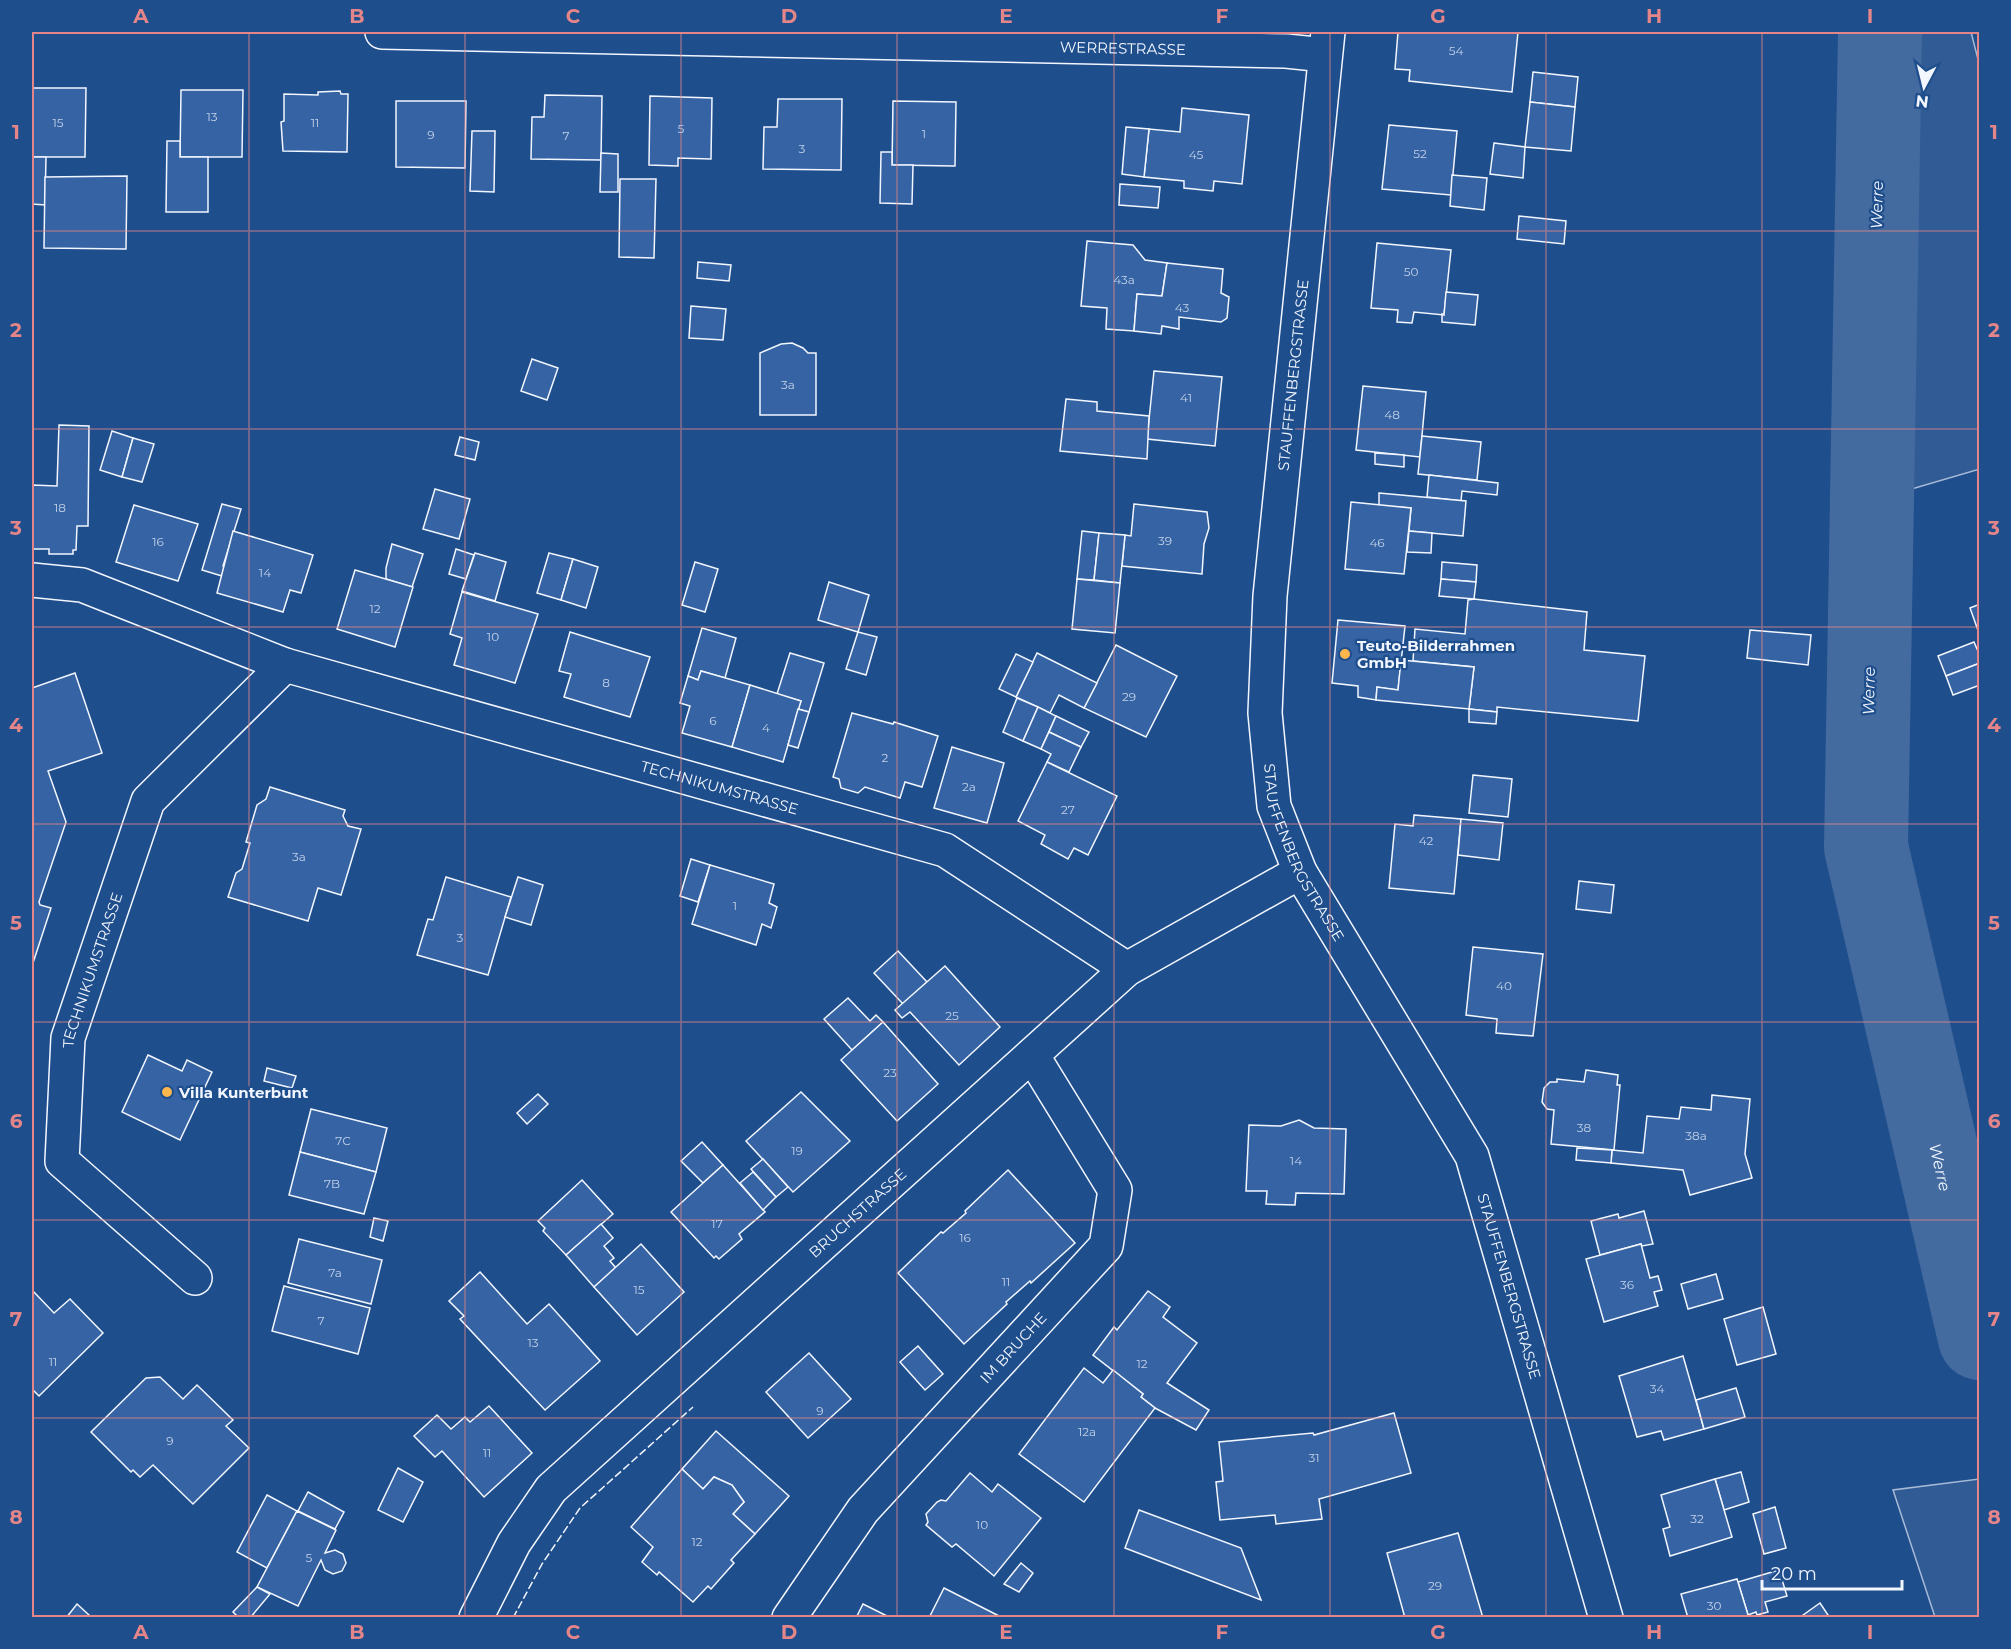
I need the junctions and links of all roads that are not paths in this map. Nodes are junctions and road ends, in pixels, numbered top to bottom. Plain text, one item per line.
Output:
1 (382, 32) edge
2 (1327, 43) edge
3 (32, 580) edge
4 (285, 665) junction
5 (1299, 872) junction
6 (1127, 969) junction
7 (1032, 1056) junction
8 (195, 1278) dead end
9 (476, 1617) edge
10 (789, 1617) edge
11 (1606, 1617) edge

1 - 2 street, WERRESTRASSE
2 - 5 street, STAUFFENBERGSTRASSE
3 - 4 street, TECHNIKUMSTRASSE
4 - 6 street, TECHNIKUMSTRASSE
4 - 8 street, TECHNIKUMSTRASSE
5 - 6 street, BRUCHSTRASSE
5 - 11 street, STAUFFENBERGSTRASSE
6 - 7 street, BRUCHSTRASSE
7 - 9 street, BRUCHSTRASSE
7 - 10 street, IM BRUCHE

